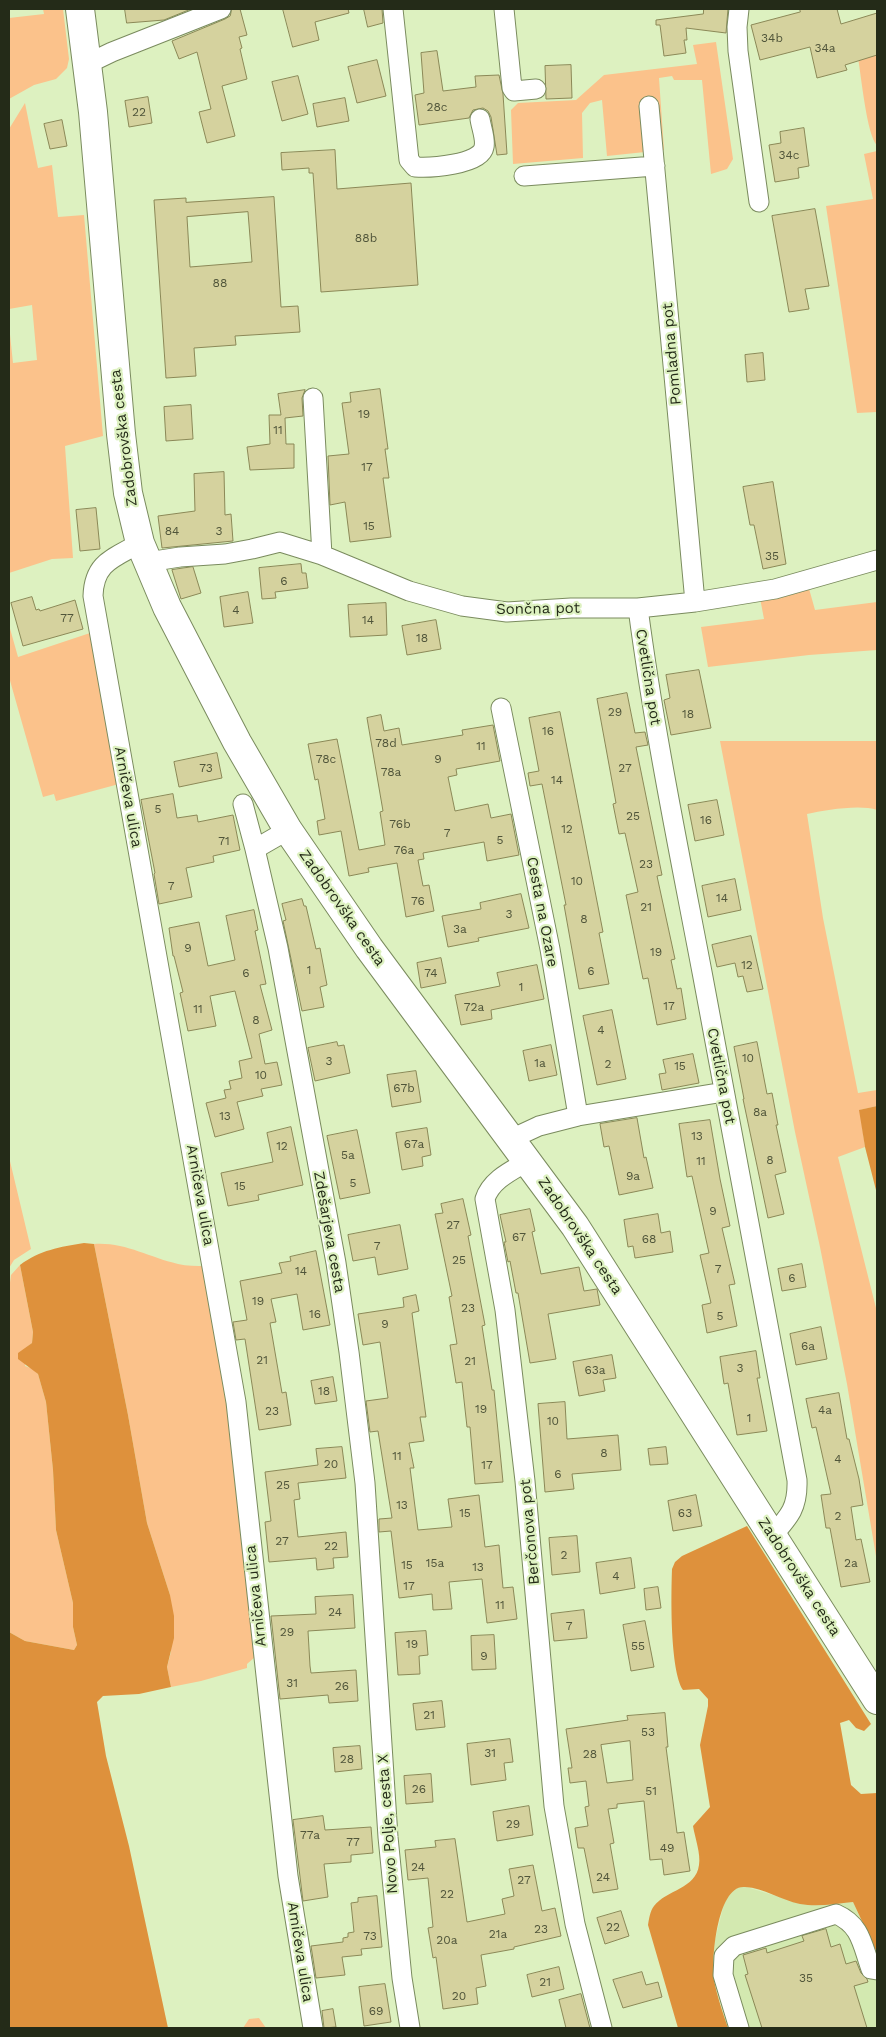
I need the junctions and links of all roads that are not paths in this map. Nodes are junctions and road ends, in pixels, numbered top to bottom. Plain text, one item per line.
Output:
1 (80, 9) edge
2 (221, 9) edge
3 (393, 9) edge
4 (504, 9) edge
5 (739, 9) edge
6 (87, 64) junction
7 (536, 89) dead end
8 (649, 106) dead end
9 (480, 119) dead end
10 (655, 166) junction
11 (524, 176) dead end
12 (759, 202) dead end
13 (313, 398) dead end
14 (144, 552) junction
15 (322, 555) junction
16 (877, 560) edge
17 (694, 602) junction
18 (638, 608) junction
19 (501, 708) dead end
20 (243, 804) dead end
21 (288, 830) junction
22 (255, 849) junction
23 (724, 1092) junction
24 (578, 1116) junction
25 (511, 1139) junction
26 (528, 1161) junction
27 (772, 1536) junction
28 (375, 1619) joint
29 (877, 1700) edge
30 (288, 1876) joint
31 (874, 1969) edge
32 (313, 2028) edge
33 (410, 2028) edge
34 (602, 2028) edge
35 (739, 2028) edge

1 - 6 main road, Zadobrovška cesta
2 - 6 street
3 - 9 street
4 - 7 street
5 - 12 street
6 - 14 main road, Zadobrovška cesta
8 - 10 street, Pomladna pot
10 - 11 street
10 - 17 street, Pomladna pot
13 - 15 street
14 - 15 street, Sončna pot
14 - 21 main road, Zadobrovška cesta
14 - 30 street, Arničeva ulica
15 - 18 street, Sončna pot
16 - 17 street, Sončna pot
17 - 18 street, Sončna pot
18 - 23 street, Cvetlična pot
19 - 24 street, Cesta na Ozare
20 - 22 street, Zdešarjeva cesta
21 - 22 street
21 - 25 main road, Zadobrovška cesta
22 - 28 street, Zdešarjeva cesta
23 - 24 street
23 - 27 street, Cvetlična pot
24 - 25 street
25 - 26 main road, Zadobrovška cesta
26 - 27 main road, Zadobrovška cesta
26 - 34 street, Berčonova pot
27 - 29 main road, Zadobrovška cesta
28 - 33 street, Novo Polje, cesta X
30 - 32 street, Amičeva ulica
31 - 35 street

